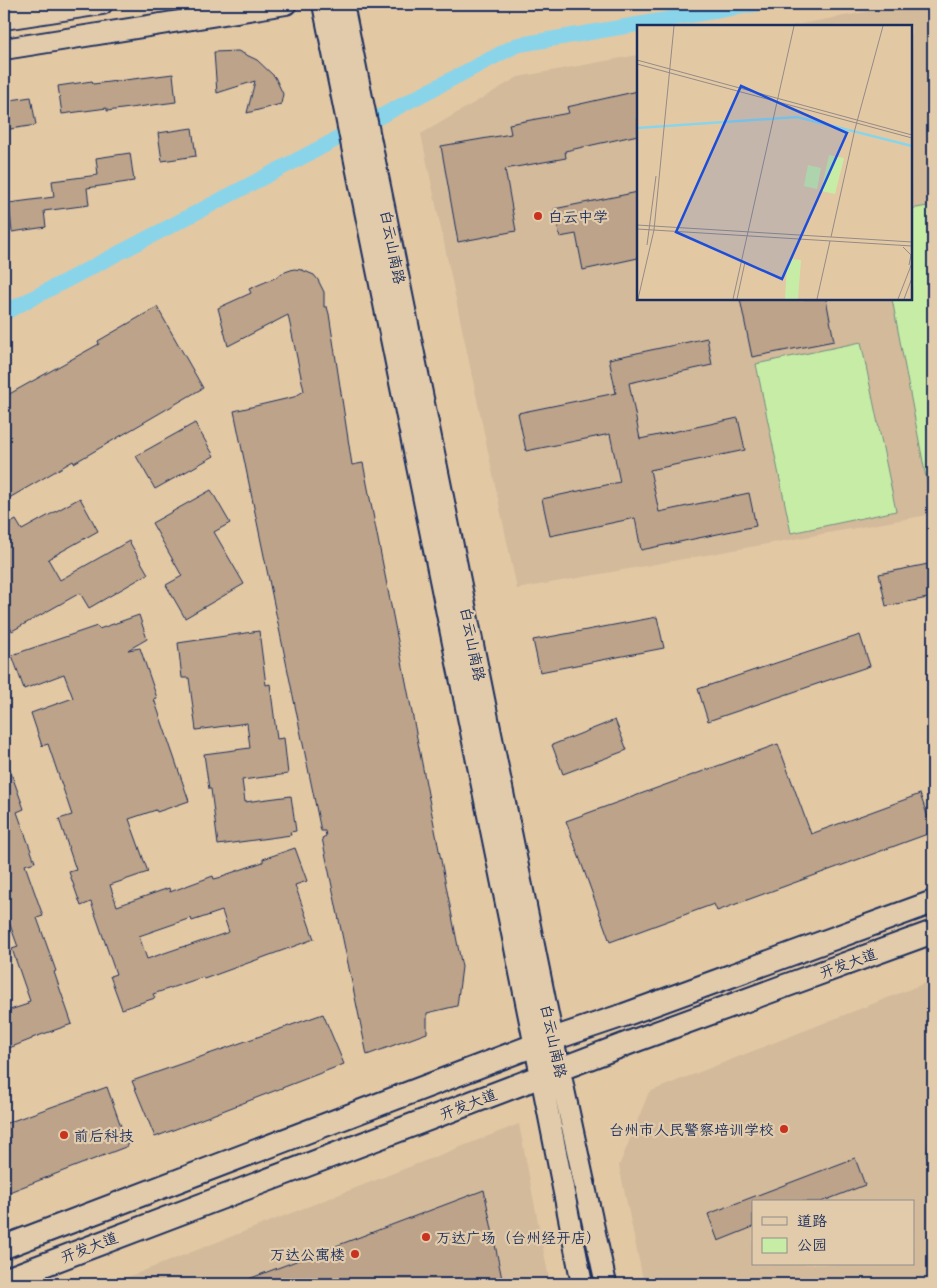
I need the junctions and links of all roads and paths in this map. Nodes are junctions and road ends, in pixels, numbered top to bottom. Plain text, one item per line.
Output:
1 (102, 4) edge
2 (286, 4) edge
3 (323, 4) edge
4 (343, 4) edge
5 (4, 19) edge
6 (4, 49) edge
7 (933, 902) edge
8 (933, 932) edge
9 (544, 1042) junction
10 (550, 1073) junction
11 (4, 1248) edge
12 (4, 1280) edge
13 (582, 1284) edge
14 (606, 1284) edge

1 - 5 main road
2 - 6 main road
3 - 9 main road, 白云山南路
4 - 9 main road, 白云山南路
7 - 9 main road, 开发大道
8 - 10 main road, 开发大道
9 - 10 main road, 白云山南路
9 - 11 main road, 开发大道
10 - 12 main road, 开发大道
10 - 13 main road, 白云山南路
10 - 14 main road, 白云山南路

